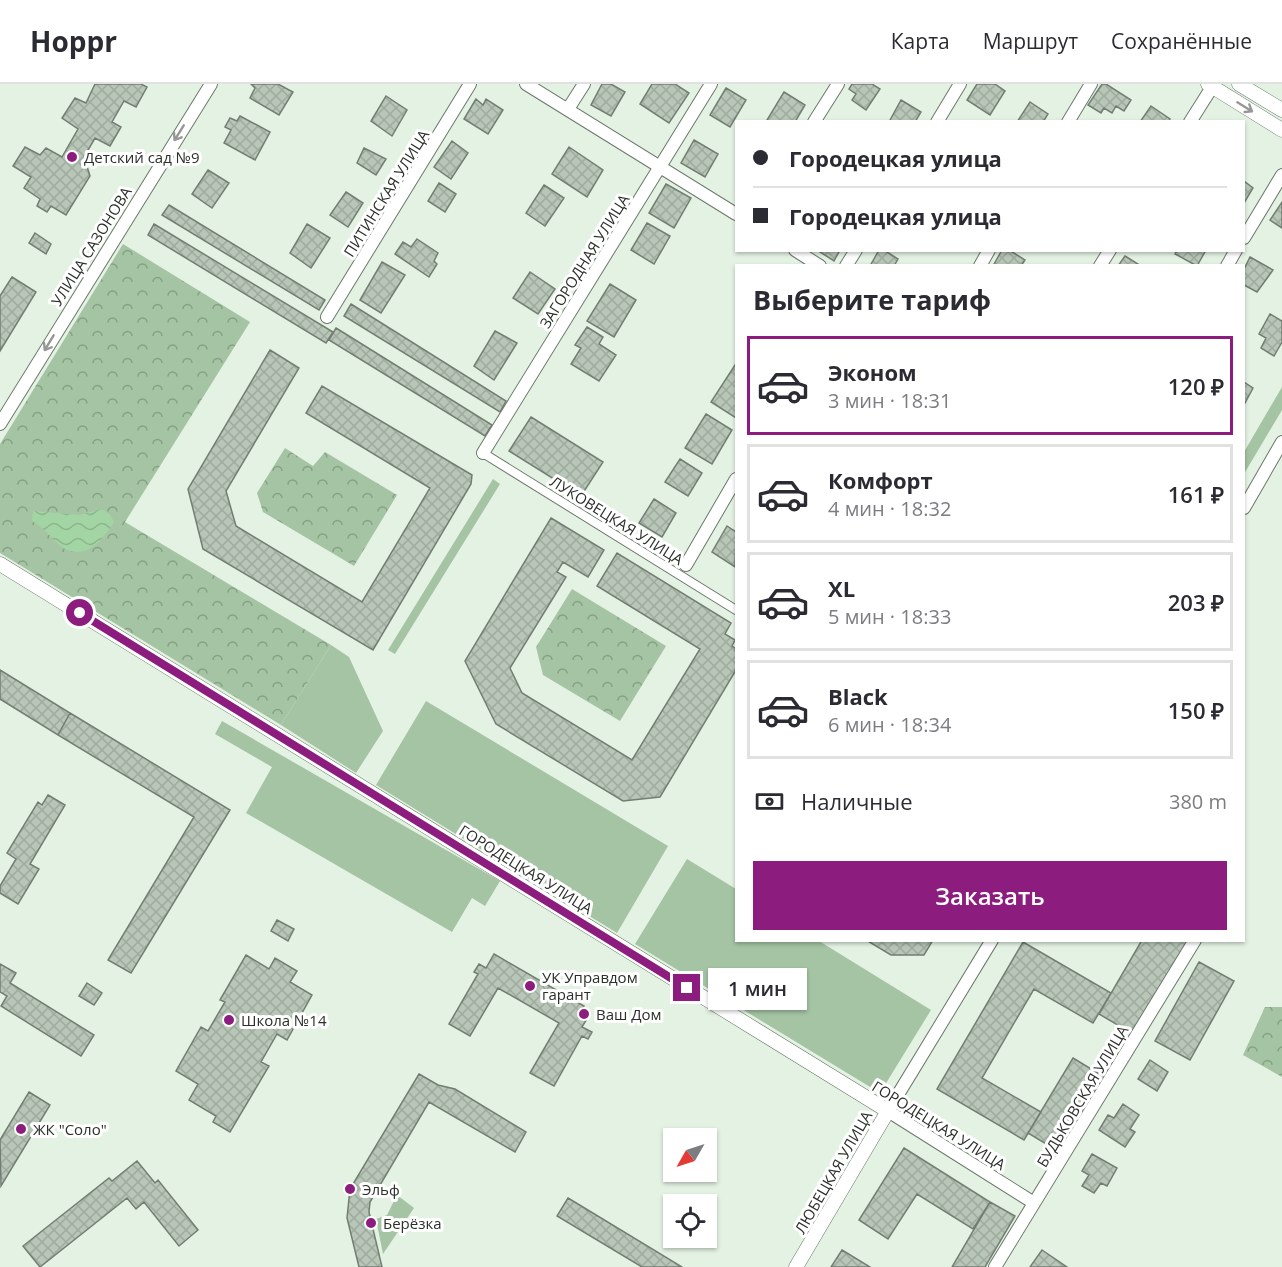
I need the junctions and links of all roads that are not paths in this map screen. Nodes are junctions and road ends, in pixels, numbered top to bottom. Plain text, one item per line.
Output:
1 (211, 84) edge
2 (470, 84) edge
3 (526, 84) edge
4 (584, 84) edge
5 (711, 84) edge
6 (838, 84) edge
7 (960, 84) edge
8 (1091, 84) edge
9 (1239, 84) edge
10 (1212, 85) edge
11 (568, 109) junction
12 (1282, 110) edge
13 (815, 120) edge
14 (938, 120) edge
15 (1069, 120) edge
16 (1191, 120) edge
17 (1282, 129) edge
18 (659, 167) junction
19 (1282, 175) edge
20 (735, 213) edge
21 (1245, 236) edge
22 (798, 252) edge
23 (817, 264) edge
24 (327, 317) dead end
25 (0, 424) edge
26 (1282, 442) edge
27 (483, 453) joint
28 (735, 480) edge
29 (1245, 506) edge
30 (0, 564) edge
31 (686, 565) dead end
32 (735, 609) edge
33 (991, 942) edge
34 (1194, 942) edge
35 (888, 1111) junction
36 (1034, 1203) junction
37 (796, 1267) edge
38 (995, 1267) edge

1 -> 25 street, УЛИЦА САЗОНОВА
2 - 24 street, ПИТИНСКАЯ УЛИЦА
3 - 11 street
4 - 11 street
5 - 18 street, ЗАГОРОДНАЯ УЛИЦА
6 - 13 street
7 - 14 street
8 - 15 street
9 - 12 street
10 - 16 street
10 -> 17 street
11 - 18 street
18 - 20 street
18 - 27 street, ЗАГОРОДНАЯ УЛИЦА
19 - 21 street
22 - 23 street
26 - 29 street
27 - 32 street, ЛУКОВЕЦКАЯ УЛИЦА
28 - 31 street
30 - 35 street, ГОРОДЕЦКАЯ УЛИЦА
33 - 35 street, ЛЮБЕЦКАЯ УЛИЦА
34 - 36 street, БУДЬКОВСКАЯ УЛИЦА
35 - 36 street, ГОРОДЕЦКАЯ УЛИЦА
35 - 37 street, ЛЮБЕЦКАЯ УЛИЦА
36 - 38 street, БУДЬКОВСКАЯ УЛИЦА

